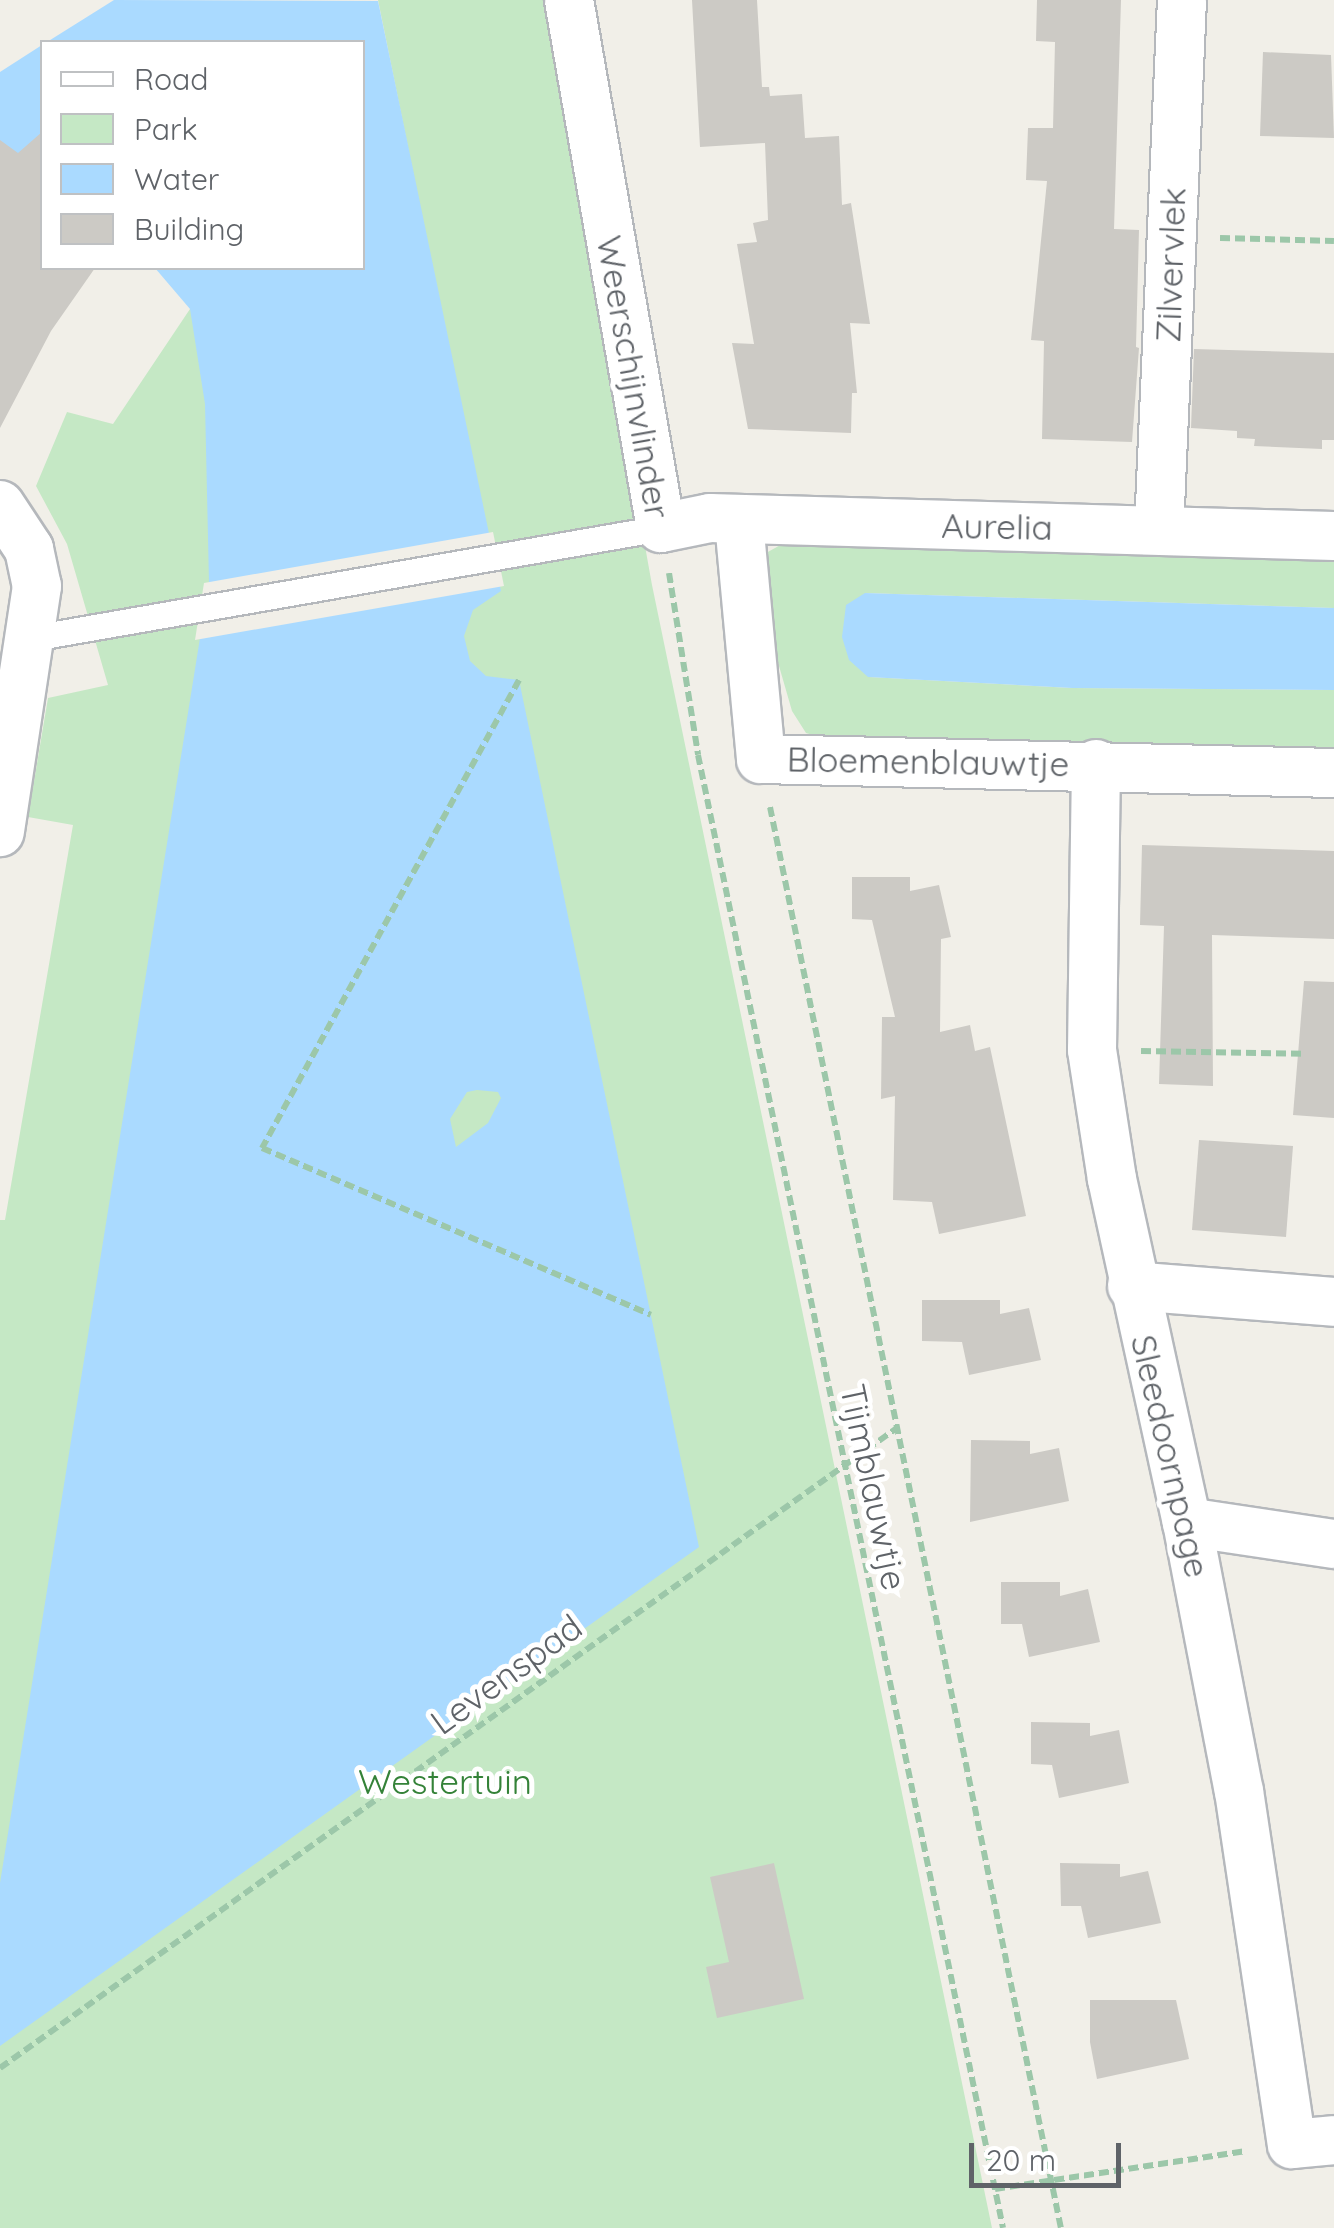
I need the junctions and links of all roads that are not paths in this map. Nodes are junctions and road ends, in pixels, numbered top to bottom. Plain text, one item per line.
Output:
1 (569, 0) edge
2 (1182, 0) edge
3 (0, 505) edge
4 (740, 522) junction
5 (662, 528) junction
6 (1158, 530) junction
7 (1334, 536) edge
8 (32, 638) junction
9 (1096, 764) junction
10 (1334, 774) edge
11 (0, 832) edge
12 (1132, 1286) junction
13 (1334, 1302) edge
14 (1187, 1522) junction
15 (1334, 1544) edge
16 (1313, 2142) edge

1 - 5 street, Weerschijnvlinder
2 - 6 street, Zilvervlek
3 - 8 street
4 - 5 street, Aurelia
4 - 6 street, Aurelia
4 - 9 street, Bloemenblauwtje
5 - 8 lane
6 - 7 street, Aurelia
8 - 11 street
9 - 10 street, Bloemenblauwtje
9 - 12 street, Sleedoornpage
12 - 13 street
12 - 14 street, Sleedoornpage
14 - 15 street
14 - 16 street, Sleedoornpage

